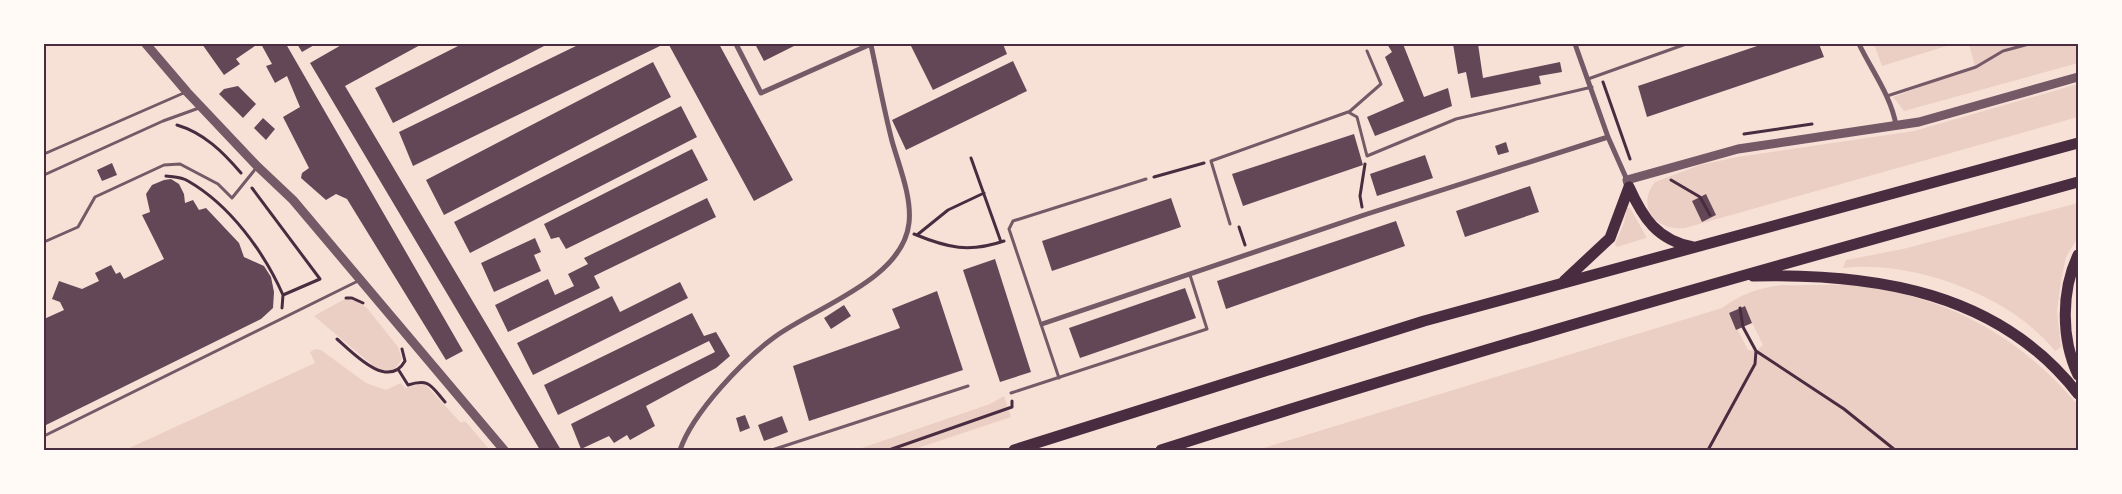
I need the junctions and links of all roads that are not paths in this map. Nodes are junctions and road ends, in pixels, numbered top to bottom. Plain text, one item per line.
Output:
1 (146, 44) edge
2 (736, 44) edge
3 (1575, 44) edge
4 (1686, 44) edge
5 (1859, 44) edge
6 (2029, 44) edge
7 (871, 45) edge
8 (1367, 51) dead end
9 (2078, 77) edge
10 (1588, 79) junction
11 (1592, 87) junction
12 (187, 92) junction
13 (1887, 96) junction
14 (201, 107) junction
15 (1348, 112) junction
16 (1896, 126) junction
17 (1608, 137) junction
18 (2078, 143) edge
19 (44, 154) edge
20 (257, 166) junction
21 (44, 175) edge
22 (1146, 179) road end
23 (2078, 182) edge
24 (1628, 183) junction
25 (1230, 224) road end
26 (44, 242) edge
27 (1696, 248) junction
28 (2078, 255) edge
29 (1190, 275) junction
30 (1737, 276) junction
31 (360, 280) junction
32 (1562, 283) junction
33 (1042, 324) junction
34 (2078, 375) edge
35 (1059, 378) junction
36 (968, 386) dead end
37 (1011, 393) road end
38 (2078, 394) edge
39 (44, 436) edge
40 (504, 450) edge
41 (680, 450) edge
42 (772, 450) edge
43 (1014, 450) edge
44 (1161, 450) edge

1 - 12 street
2 - 7 street
3 - 10 street
4 - 10 lane
5 - 13 street
6 - 13 lane
7 - 41 street
8 - 15 lane
9 - 16 street
10 - 11 street
11 - 15 lane
11 - 17 street
12 - 14 street
12 - 19 lane
13 - 16 street
14 - 20 street
14 - 21 lane
15 - 25 lane
16 - 24 street
17 - 24 street
17 - 29 street
18 - 27 highway
20 - 26 lane
20 - 31 street
22 - 33 lane
23 - 30 highway
24 - 27 highway
24 - 32 highway
27 - 32 highway
28 - 34 highway
29 - 33 street
29 - 35 lane
30 - 38 highway
30 - 44 highway
31 - 39 lane
31 - 40 street
32 - 43 highway
33 - 35 lane
35 - 37 lane
36 - 42 lane

